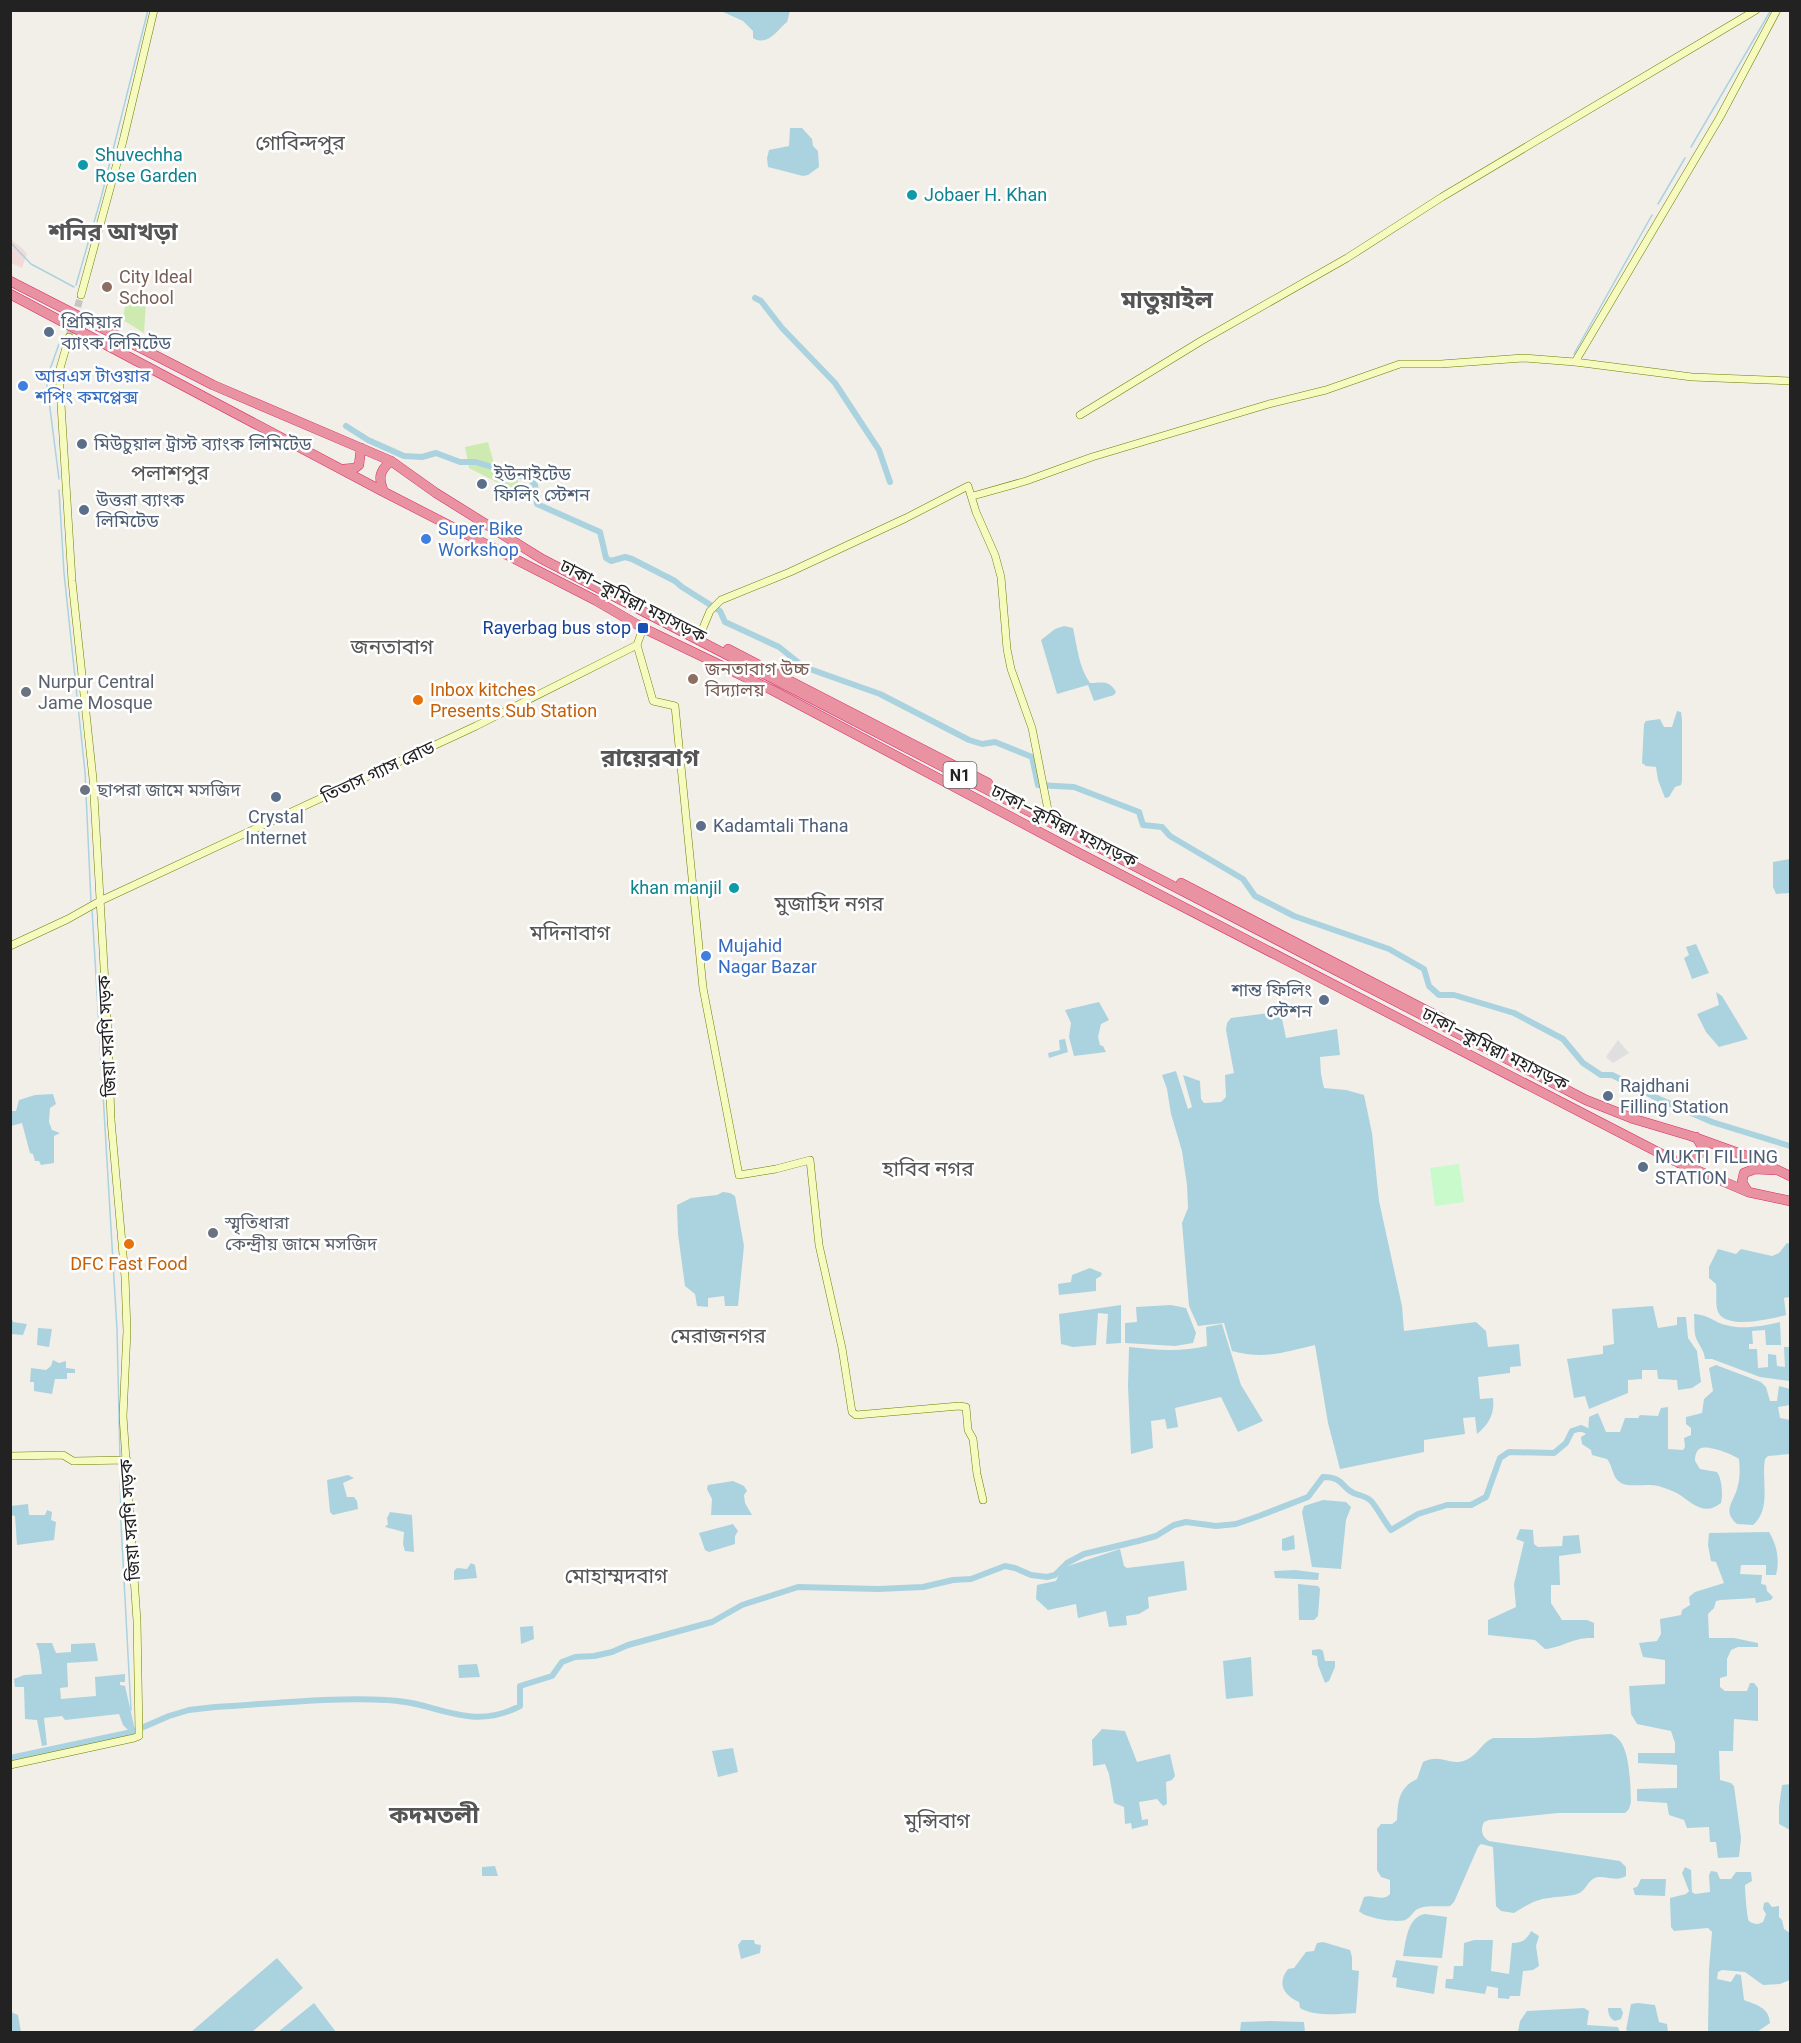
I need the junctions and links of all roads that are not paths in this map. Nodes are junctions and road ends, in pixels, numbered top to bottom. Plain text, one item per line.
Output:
1 (154, 10) edge
2 (1756, 10) edge
3 (1778, 10) edge
4 (10, 276) edge
5 (10, 281) edge
6 (10, 294) edge
7 (81, 295) tunnel mouth
8 (69, 337) tunnel mouth
9 (1575, 362) junction
10 (1791, 381) edge
11 (213, 385) junction
12 (1080, 416) dead end
13 (361, 448) junction
14 (391, 461) junction
15 (343, 469) junction
16 (384, 492) junction
17 (972, 496) junction
18 (612, 595) junction
19 (643, 628) junction
20 (700, 635) junction
21 (637, 645) junction
22 (1049, 814) junction
23 (94, 904) junction
24 (10, 946) edge
25 (1555, 1082) junction
26 (1696, 1137) junction
27 (1679, 1163) junction
28 (1778, 1171) junction
29 (1791, 1176) edge
30 (1748, 1192) junction
31 (1791, 1201) edge
32 (10, 1456) edge
33 (127, 1460) junction
34 (983, 1500) dead end
35 (10, 1765) edge

1 - 7 street
2 - 12 street
3 - 9 street
4 - 11 highway
5 - 11 highway, ঢাকা–কুমিল্লা মহাসড়ক / N1
6 - 15 highway, ঢাকা–কুমিল্লা মহাসড়ক / N1
8 - 23 street, জিয়া সরণি সড়ক
9 - 10 street
9 - 17 street
11 - 13 highway, ঢাকা–কুমিল্লা মহাসড়ক / N1
13 - 14 highway, ঢাকা–কুমিল্লা মহাসড়ক / N1
13 - 15 highway
14 - 16 highway
14 - 18 highway, ঢাকা–কুমিল্লা মহাসড়ক / N1
15 - 16 highway, ঢাকা–কুমিল্লা মহাসড়ক / N1
16 - 19 highway, ঢাকা–কুমিল্লা মহাসড়ক / N1
17 - 20 street
17 - 22 street
18 - 20 highway
18 - 25 highway, ঢাকা–কুমিল্লা মহাসড়ক / N1
19 - 21 street
19 - 27 highway, ঢাকা–কুমিল্লা মহাসড়ক / N1
20 - 22 highway
21 - 23 street, তিতাস গ্যাস রোড
21 - 34 street
22 - 25 highway
23 - 24 street, তিতাস গ্যাস রোড
23 - 33 street, জিয়া সরণি সড়ক
25 - 26 highway, ঢাকা–কুমিল্লা মহাসড়ক / N1
26 - 27 highway
26 - 28 highway, ঢাকা–কুমিল্লা মহাসড়ক / N1
27 - 30 highway, ঢাকা–কুমিল্লা মহাসড়ক / N1
28 - 29 highway, ঢাকা–কুমিল্লা মহাসড়ক / N1
28 - 30 highway
30 - 31 highway, ঢাকা–কুমিল্লা মহাসড়ক / N1
32 - 33 street
33 - 35 street, জিয়া সরণি সড়ক

